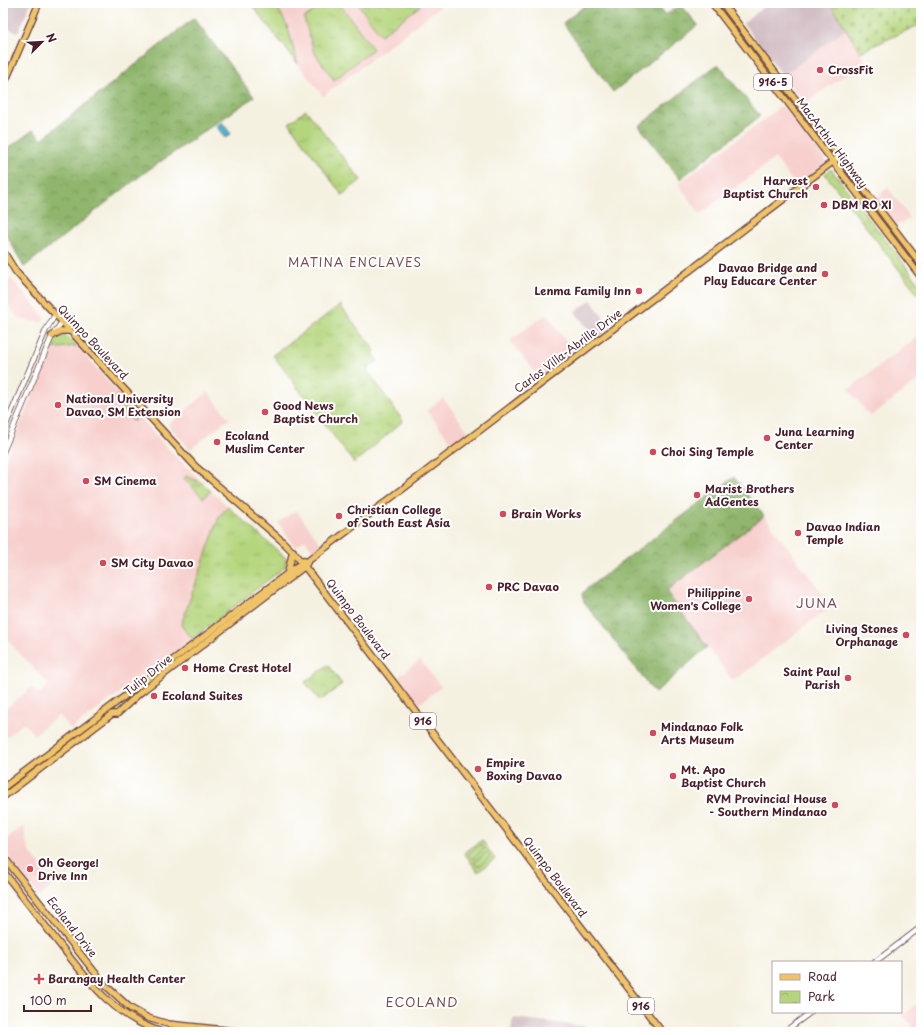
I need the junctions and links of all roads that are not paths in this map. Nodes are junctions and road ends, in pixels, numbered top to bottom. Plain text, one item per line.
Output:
1 (39, 3) edge
2 (712, 3) edge
3 (722, 3) edge
4 (761, 55) junction
5 (755, 59) junction
6 (3, 87) edge
7 (795, 99) junction
8 (789, 103) junction
9 (839, 157) junction
10 (833, 162) junction
11 (3, 251) edge
12 (921, 264) edge
13 (921, 277) edge
14 (55, 315) junction
15 (62, 322) junction
16 (70, 331) junction
17 (52, 336) junction
18 (35, 355) junction
19 (42, 359) junction
20 (12, 410) junction
21 (19, 413) junction
22 (3, 432) edge
23 (3, 452) edge
24 (293, 551) junction
25 (305, 563) junction
26 (288, 571) junction
27 (137, 686) junction
28 (142, 692) junction
29 (88, 722) junction
30 (93, 729) junction
31 (59, 744) junction
32 (64, 751) junction
33 (43, 757) junction
34 (48, 764) junction
35 (3, 788) edge
36 (3, 797) edge
37 (3, 856) edge
38 (3, 871) edge
39 (921, 927) edge
40 (876, 961) edge
41 (810, 1013) edge
42 (162, 1032) edge
43 (245, 1032) edge
44 (662, 1032) edge
45 (784, 1032) edge

1 - 6 main road
2 - 5 main road, MacArthur Highway / 916-5
3 - 4 main road, MacArthur Highway / 916-5
4 - 5 main road
4 - 7 main road, MacArthur Highway / 916-5
5 - 8 main road, MacArthur Highway / 916-5
7 - 8 main road
7 - 9 main road, MacArthur Highway / 916-5
8 - 10 main road, MacArthur Highway / 916-5
9 - 10 main road, Carlos Villa-Abrille Drive
9 - 12 main road, MacArthur Highway / 916-5
10 - 13 main road, MacArthur Highway / 916-5
10 - 25 main road, Carlos Villa-Abrille Drive
11 - 14 main road, Quimpo Boulevard / 916
14 - 15 main road, Quimpo Boulevard / 916
14 - 18 street
15 - 16 main road, Quimpo Boulevard / 916
15 - 17 street
16 - 17 main road
16 - 24 main road, Quimpo Boulevard / 916
17 - 19 street
18 - 19 street
18 - 20 street
19 - 21 street
20 - 21 street
20 - 22 street
21 - 23 street
24 - 25 main road, Quimpo Boulevard / 916
24 - 26 main road
25 - 26 main road, Tulip Drive
25 - 28 main road, Tulip Drive
25 - 44 main road, Quimpo Boulevard / 916
26 - 27 main road, Tulip Drive
27 - 28 main road
27 - 29 main road, Tulip Drive
28 - 30 main road, Tulip Drive
29 - 30 main road
29 - 31 main road, Tulip Drive
30 - 32 main road, Tulip Drive
31 - 32 main road
31 - 33 main road, Tulip Drive
32 - 34 main road, Tulip Drive
33 - 34 main road
33 - 35 main road, Tulip Drive
34 - 36 main road, Tulip Drive
37 - 43 main road, Ecoland Drive
38 - 42 main road, Ecoland Drive
39 - 40 street
41 - 45 street

